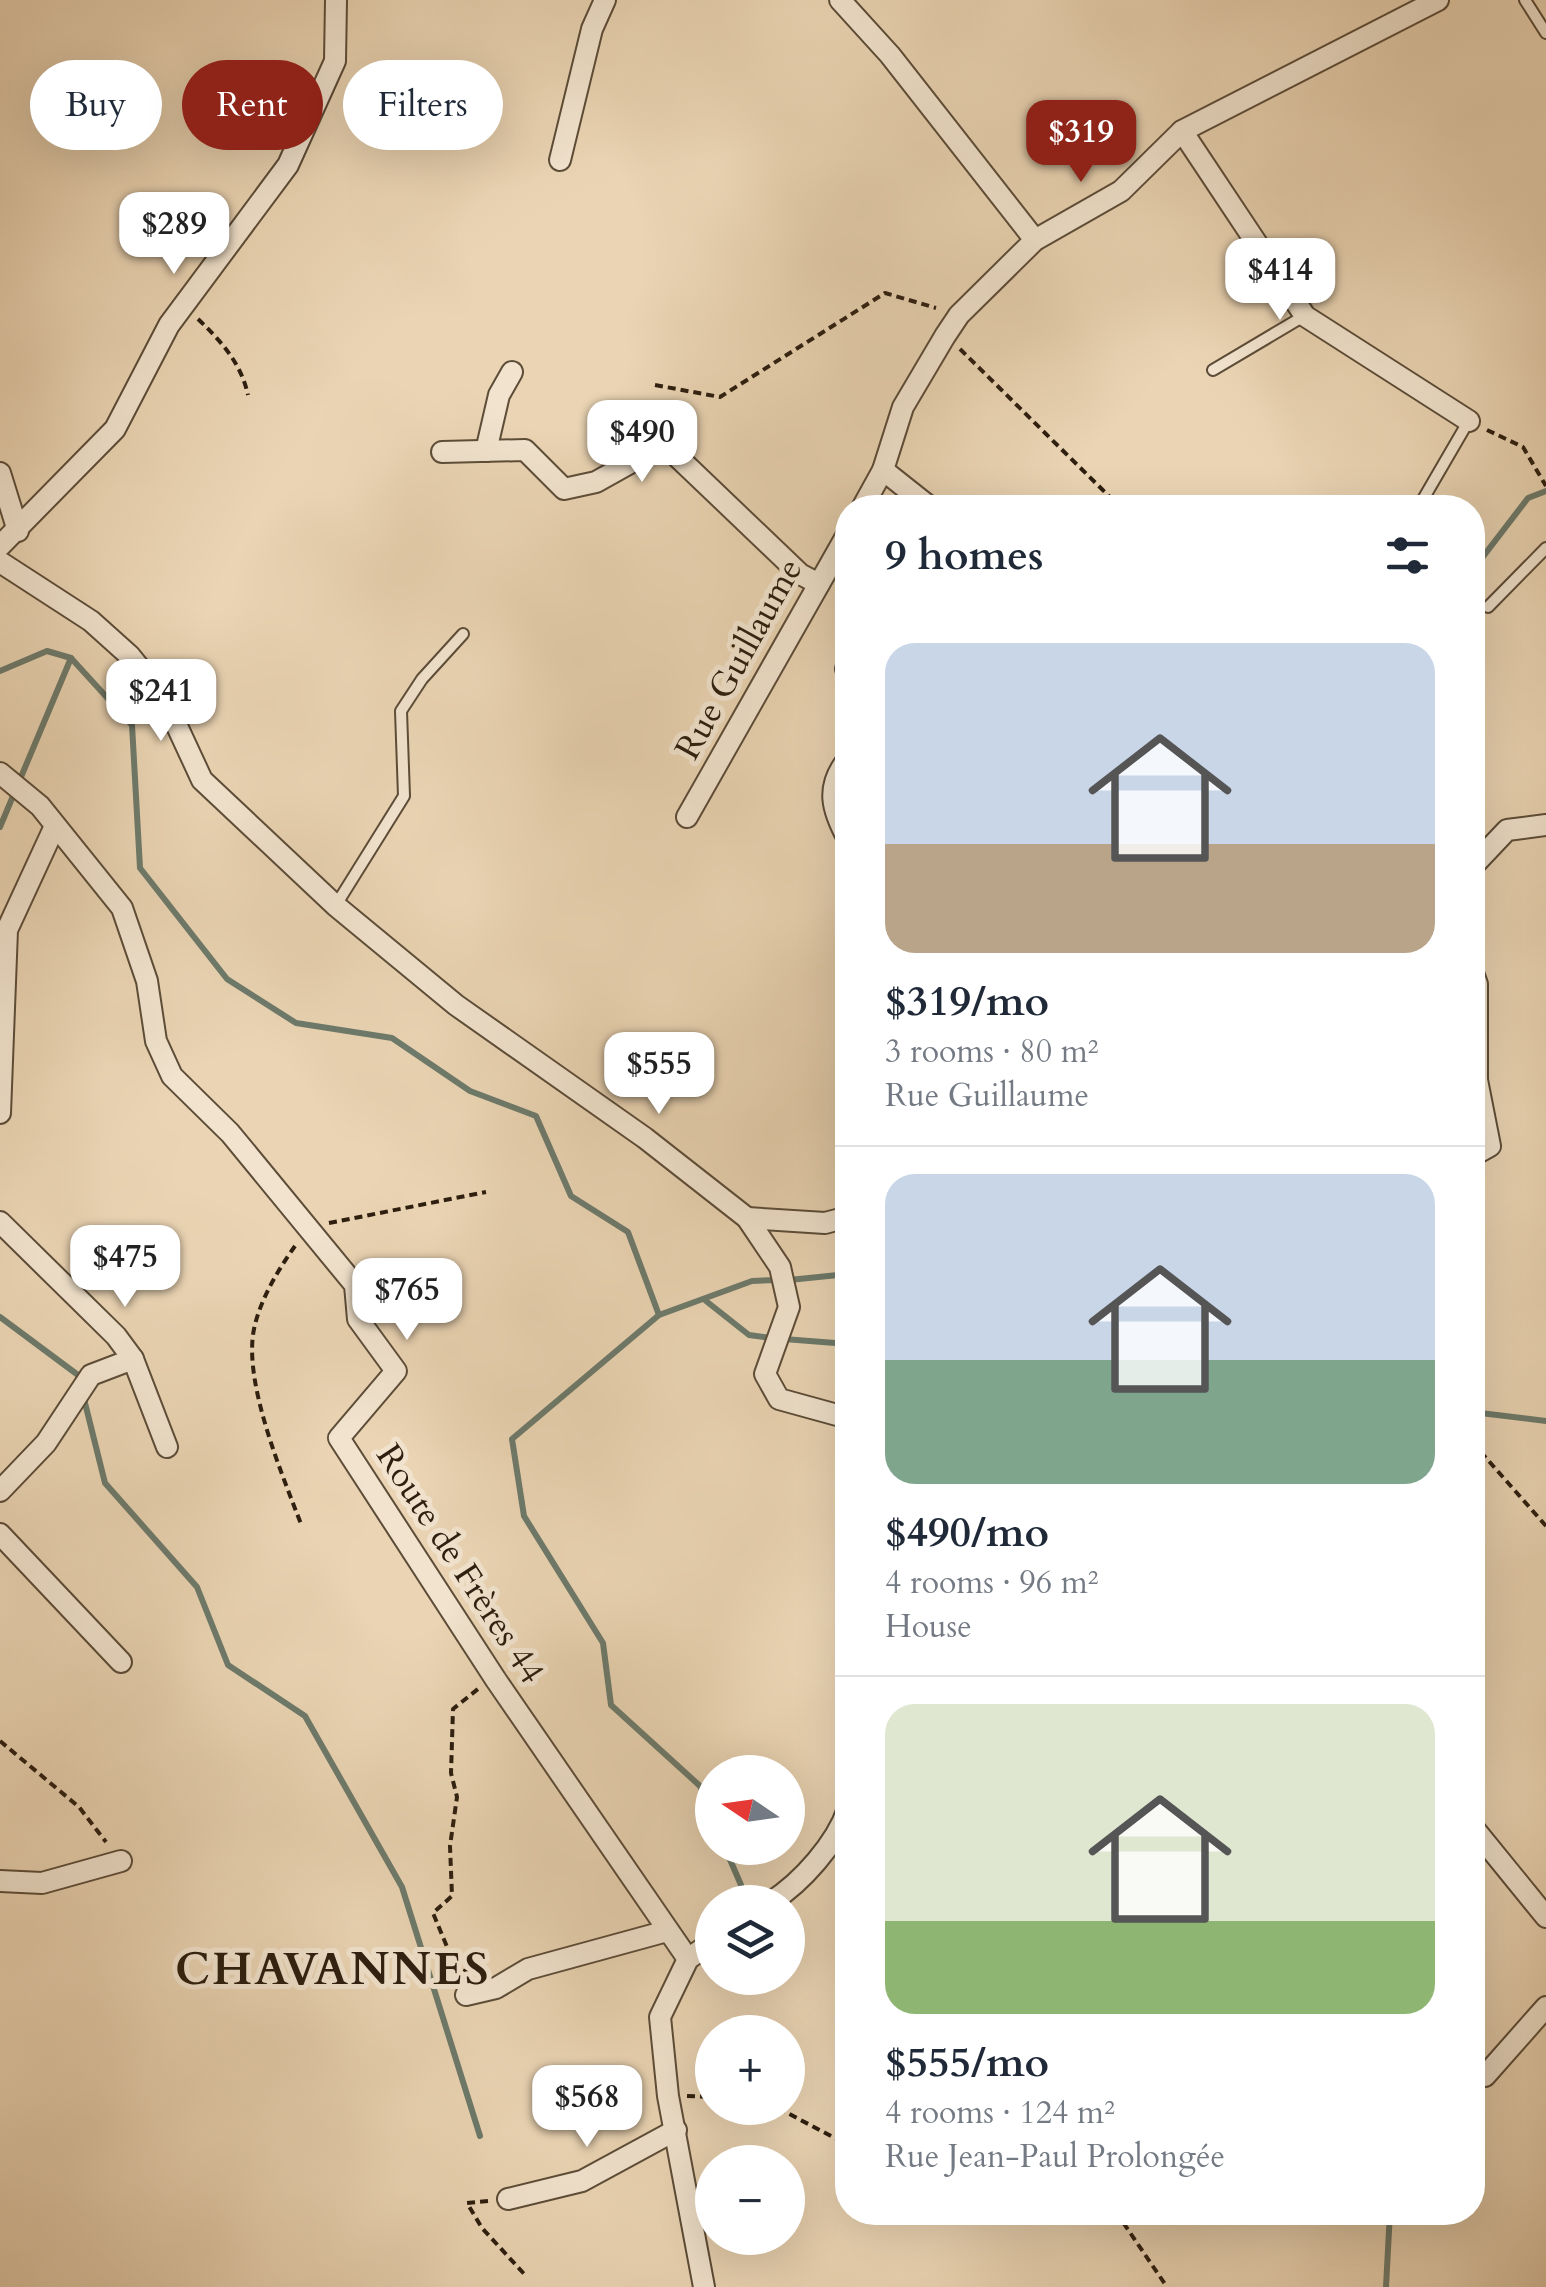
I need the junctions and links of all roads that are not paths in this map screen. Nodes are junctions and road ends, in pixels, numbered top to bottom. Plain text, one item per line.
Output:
1 (336, 0) edge
2 (605, 0) edge
3 (840, 0) edge
4 (1525, 0) edge
5 (1424, 3) edge
6 (1546, 34) edge
7 (1182, 131) junction
8 (560, 160) dead end
9 (1035, 240) junction
10 (1305, 316) junction
11 (1213, 370) dead end
12 (512, 372) dead end
13 (1469, 421) joint
14 (486, 451) junction
15 (442, 452) dead end
16 (883, 470) junction
17 (0, 473) edge
18 (869, 495) edge
19 (914, 495) edge
20 (1426, 495) edge
21 (18, 531) junction
22 (0, 546) edge
23 (1546, 548) edge
24 (835, 556) edge
25 (0, 562) edge
26 (819, 584) junction
27 (1488, 607) dead end
28 (463, 634) dead end
29 (0, 773) edge
30 (835, 782) edge
31 (835, 816) edge
32 (688, 817) dead end
33 (1546, 825) edge
34 (55, 826) junction
35 (1485, 853) edge
36 (336, 906) junction
37 (0, 1112) edge
38 (1485, 1121) edge
39 (1485, 1149) edge
40 (746, 1218) junction
41 (835, 1220) edge
42 (0, 1222) edge
43 (133, 1359) junction
44 (835, 1414) edge
45 (167, 1446) dead end
46 (0, 1491) edge
47 (0, 1534) edge
48 (121, 1662) dead end
49 (835, 1835) edge
50 (1485, 1848) edge
51 (121, 1861) road end
52 (0, 1881) edge
53 (794, 1885) edge
54 (1546, 1916) edge
55 (666, 1931) junction
56 (695, 1954) edge
57 (688, 1959) junction
58 (466, 1996) dead end
59 (1546, 2007) edge
60 (1485, 2076) dead end
61 (676, 2130) junction
62 (508, 2199) road end
63 (704, 2287) edge

1 - 21 street
2 - 8 street
3 - 9 street
4 - 6 lane
5 - 7 street
7 - 9 street
7 - 10 street
9 - 16 street
10 - 11 lane
10 - 13 street
12 - 14 street
13 - 20 lane
14 - 15 street
14 - 26 street
16 - 18 street
16 - 19 street
17 - 21 street
21 - 22 street
23 - 27 lane
24 - 26 street, Rue Guillaume
25 - 36 street
26 - 32 street, Rue Guillaume
28 - 36 lane
29 - 34 street, Route de Frères 44
30 - 31 street
33 - 35 street
34 - 37 street
34 - 55 street, Route de Frères 44
36 - 40 street
38 - 39 street
40 - 41 street
40 - 44 street
42 - 43 street
43 - 45 street
43 - 46 street
47 - 48 street
49 - 53 street
50 - 54 street
51 - 52 street
55 - 57 street, Route de Frères 44
55 - 58 street
56 - 57 street
57 - 61 street
59 - 60 street
61 - 62 street
61 - 63 street

